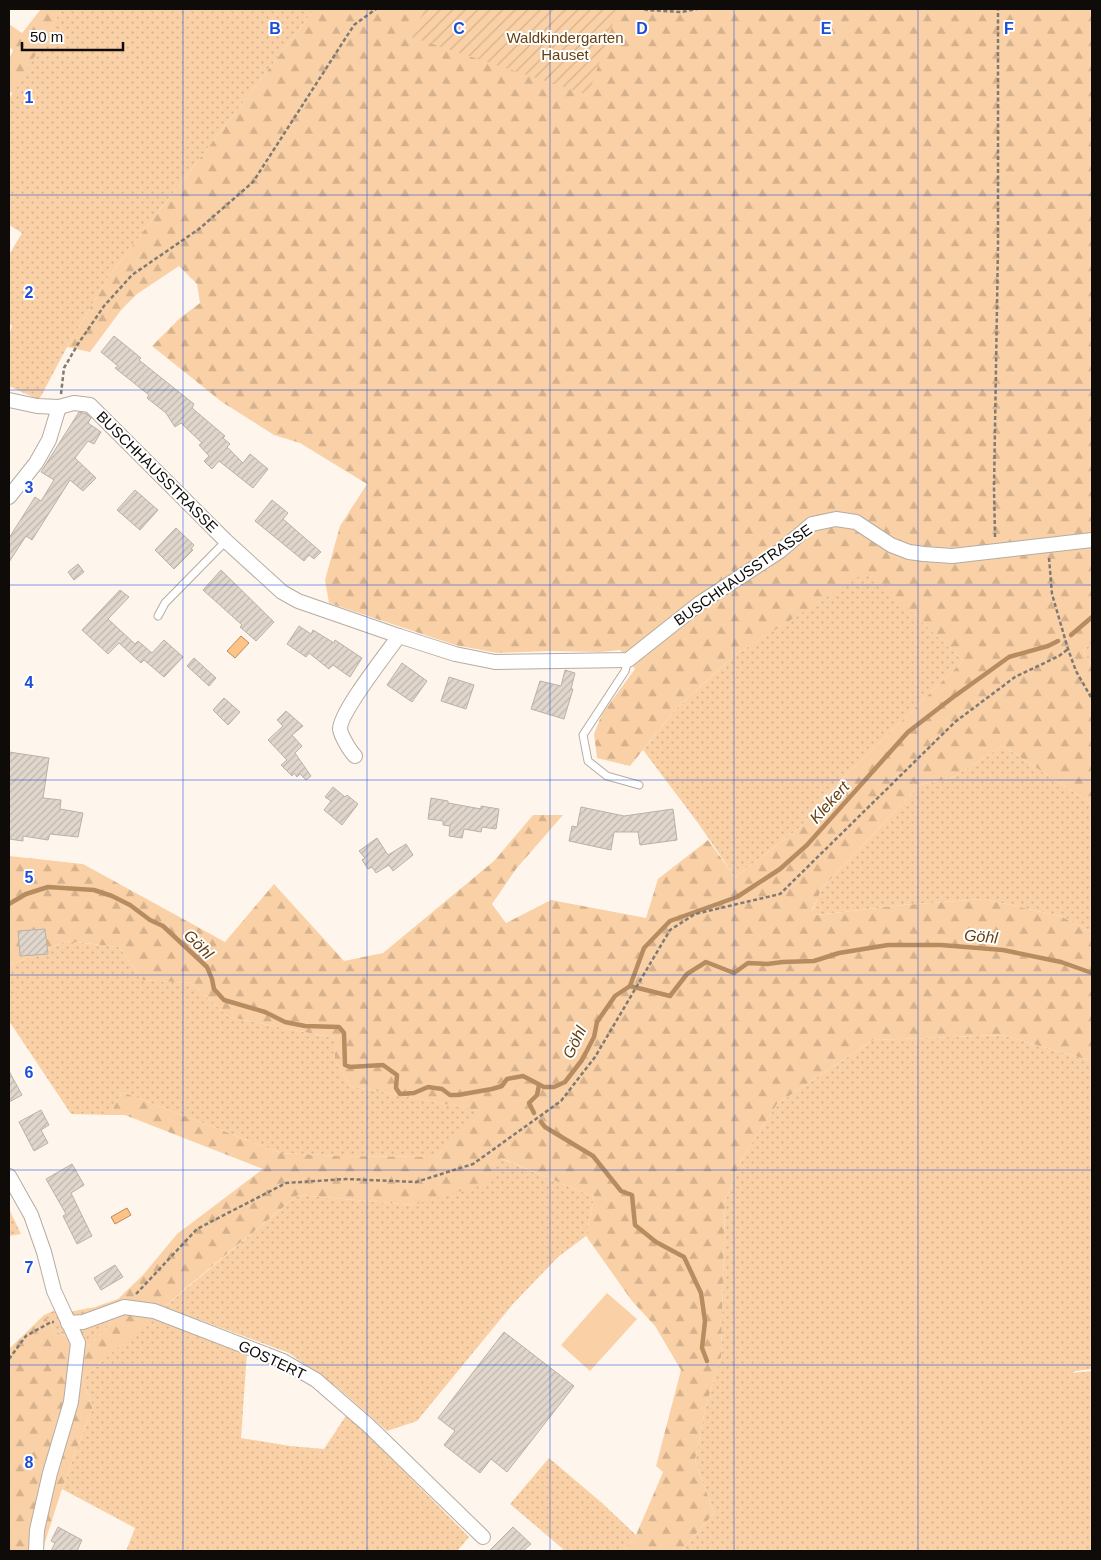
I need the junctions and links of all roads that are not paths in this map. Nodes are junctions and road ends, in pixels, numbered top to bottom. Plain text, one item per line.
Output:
1 (9, 400) edge
2 (59, 407) junction
3 (9, 497) edge
4 (1092, 540) edge
5 (226, 541) junction
6 (158, 616) dead end
7 (399, 636) junction
8 (628, 660) junction
9 (355, 756) dead end
10 (639, 784) dead end
11 (9, 1176) edge
12 (68, 1323) junction
13 (483, 1537) dead end
14 (36, 1551) edge

1 - 2 street, BUSCHHAUSSTRASSE
2 - 3 street
2 - 5 street, BUSCHHAUSSTRASSE
4 - 8 street, BUSCHHAUSSTRASSE
5 - 6 lane, BUSCHHAUSSTRASSE
5 - 7 street, BUSCHHAUSSTRASSE
7 - 8 street, BUSCHHAUSSTRASSE
7 - 9 street
8 - 10 lane
11 - 12 street
12 - 13 street, GOSTERT
12 - 14 street

